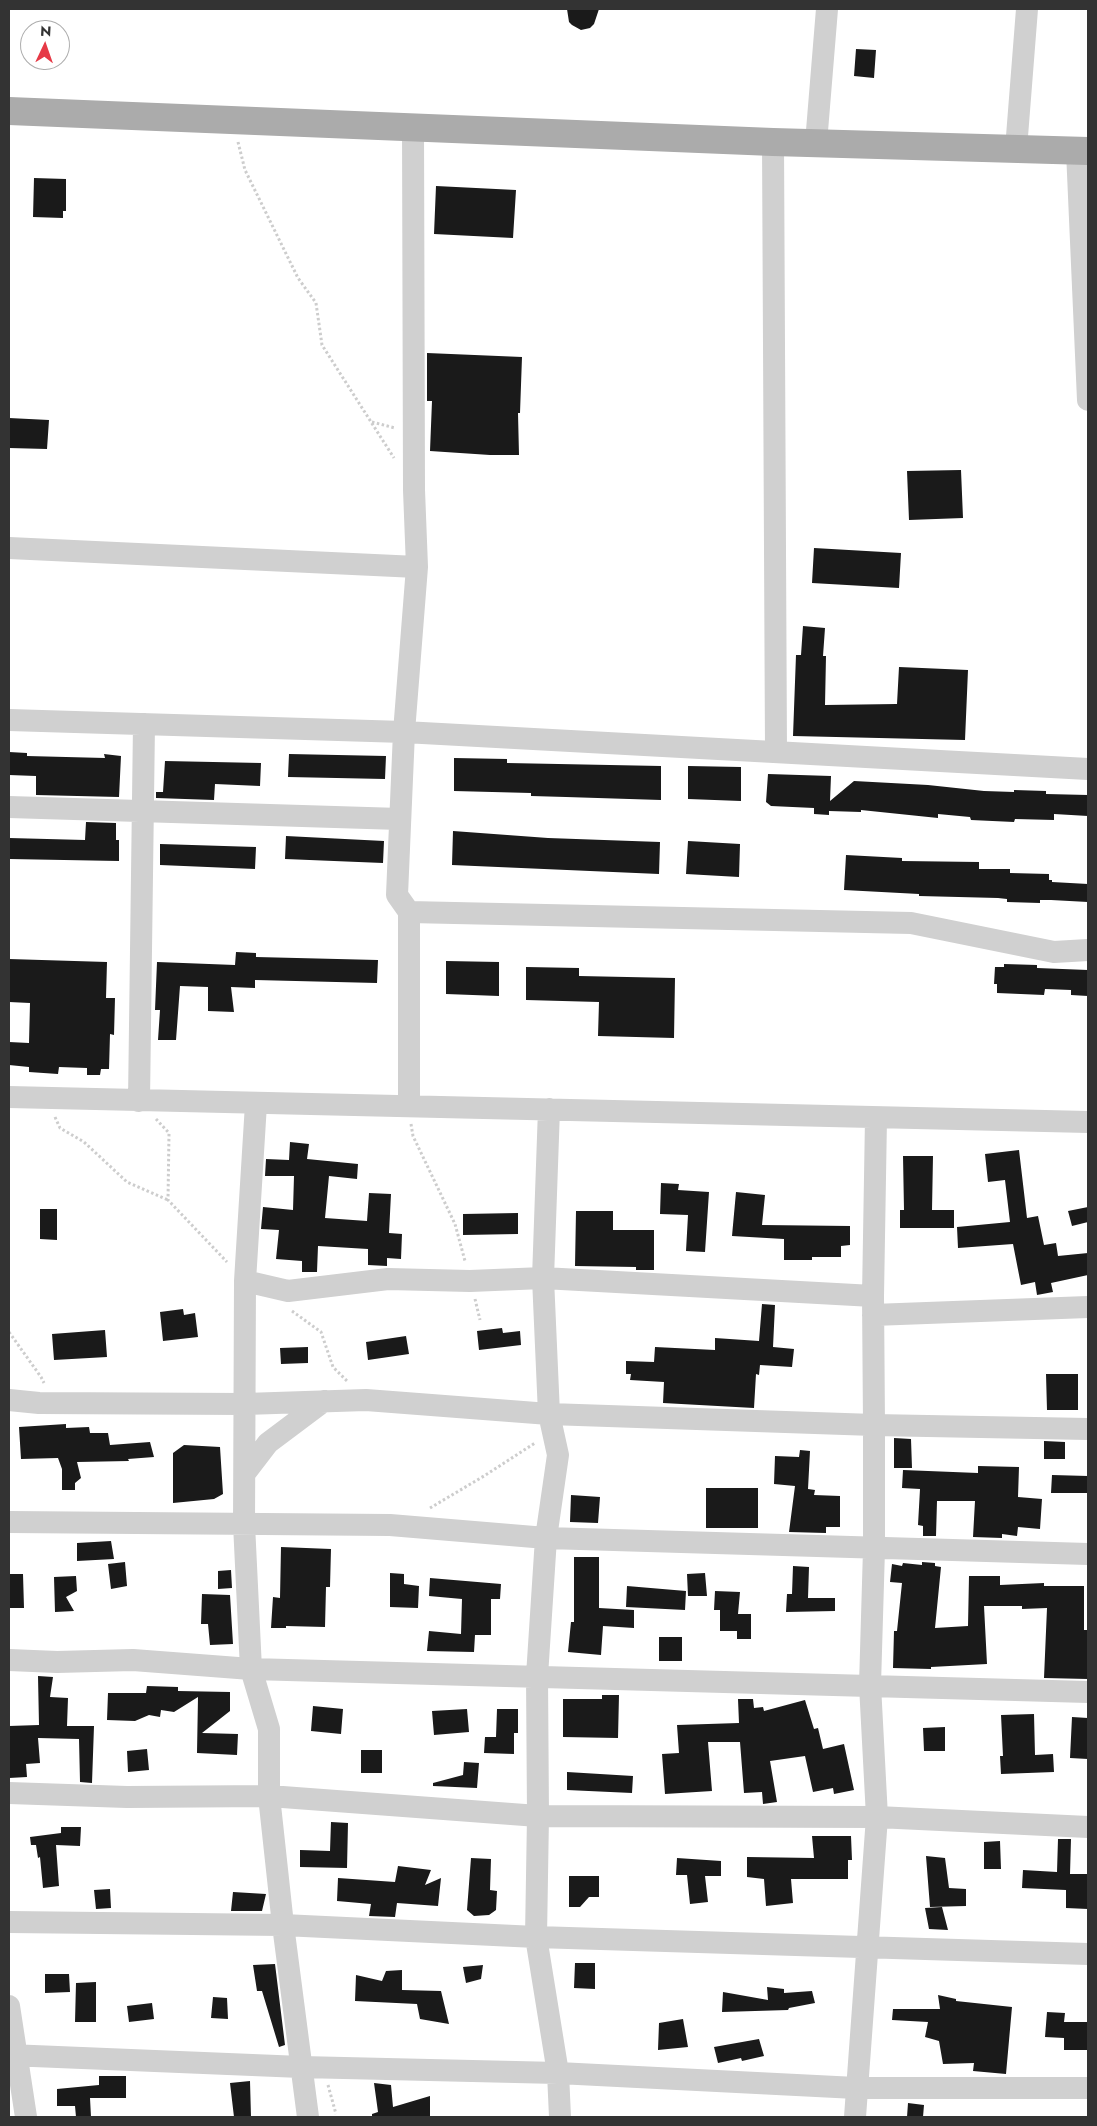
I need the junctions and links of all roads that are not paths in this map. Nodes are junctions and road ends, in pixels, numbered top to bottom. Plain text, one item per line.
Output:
1 (827, 9) edge
2 (1027, 9) edge
3 (9, 111) edge
4 (413, 126) junction
5 (773, 142) junction
6 (816, 143) junction
7 (1016, 149) junction
8 (1082, 151) edge
9 (1088, 400) edge
10 (9, 548) edge
11 (417, 568) junction
12 (9, 720) edge
13 (144, 724) junction
14 (404, 732) junction
15 (776, 751) junction
16 (1088, 769) edge
17 (9, 807) edge
18 (142, 811) junction
19 (400, 819) junction
20 (409, 912) junction
21 (1088, 950) edge
22 (9, 1097) edge
23 (139, 1100) junction
24 (256, 1104) junction
25 (409, 1106) junction
26 (548, 1109) junction
27 (876, 1118) junction
28 (1088, 1122) edge
29 (543, 1278) junction
30 (245, 1281) junction
31 (873, 1306) junction
32 (1088, 1307) edge
33 (9, 1400) edge
34 (324, 1401) junction
35 (245, 1404) junction
36 (550, 1423) junction
37 (874, 1425) junction
38 (1088, 1430) edge
39 (245, 1473) junction
40 (9, 1522) edge
41 (244, 1524) junction
42 (546, 1538) junction
43 (874, 1549) junction
44 (1088, 1554) edge
45 (9, 1660) edge
46 (251, 1669) junction
47 (537, 1676) junction
48 (870, 1685) junction
49 (1088, 1692) edge
50 (9, 1793) edge
51 (269, 1796) junction
52 (538, 1816) junction
53 (877, 1817) junction
54 (1088, 1827) edge
55 (9, 1922) edge
56 (283, 1925) junction
57 (536, 1937) junction
58 (866, 1947) junction
59 (1088, 1954) edge
60 (9, 2006) edge
61 (12, 2055) edge
62 (301, 2067) junction
63 (558, 2074) junction
64 (856, 2088) junction
65 (1088, 2088) edge
66 (26, 2117) edge
67 (308, 2117) edge
68 (560, 2117) edge
69 (855, 2117) edge

1 - 6 street
2 - 7 street
3 - 4 main road
4 - 5 main road
4 - 11 street
5 - 6 main road
5 - 15 street
6 - 7 main road
7 - 8 main road
8 - 9 street
10 - 11 street
11 - 14 street
12 - 13 street
13 - 14 street
13 - 18 street
14 - 15 street
14 - 19 street
15 - 16 street
17 - 18 street
18 - 19 street
18 - 23 street
19 - 20 street
20 - 21 street
20 - 25 street
22 - 23 street
23 - 24 street
24 - 25 street
24 - 30 street
25 - 26 street
26 - 27 street
26 - 29 street
27 - 28 street
27 - 31 street
29 - 30 street
29 - 31 street
29 - 36 street
30 - 35 street
31 - 32 street
31 - 37 street
33 - 35 street
34 - 35 street
34 - 36 street
34 - 39 street
35 - 39 street
36 - 37 street
36 - 42 street
37 - 38 street
37 - 43 street
39 - 41 street
40 - 41 street
41 - 42 street
41 - 46 street
42 - 43 street
42 - 47 street
43 - 44 street
43 - 48 street
45 - 46 street
46 - 47 street
46 - 51 street
47 - 48 street
47 - 52 street
48 - 49 street
48 - 53 street
50 - 51 street
51 - 52 street
51 - 56 street
52 - 53 street
52 - 57 street
53 - 54 street
53 - 58 street
55 - 56 street
56 - 57 street
56 - 62 street
57 - 58 street
57 - 63 street
58 - 59 street
58 - 64 street
60 - 61 street
61 - 62 street
61 - 66 street
62 - 63 street
62 - 67 street
63 - 64 street
63 - 68 street
64 - 65 street
64 - 69 street

